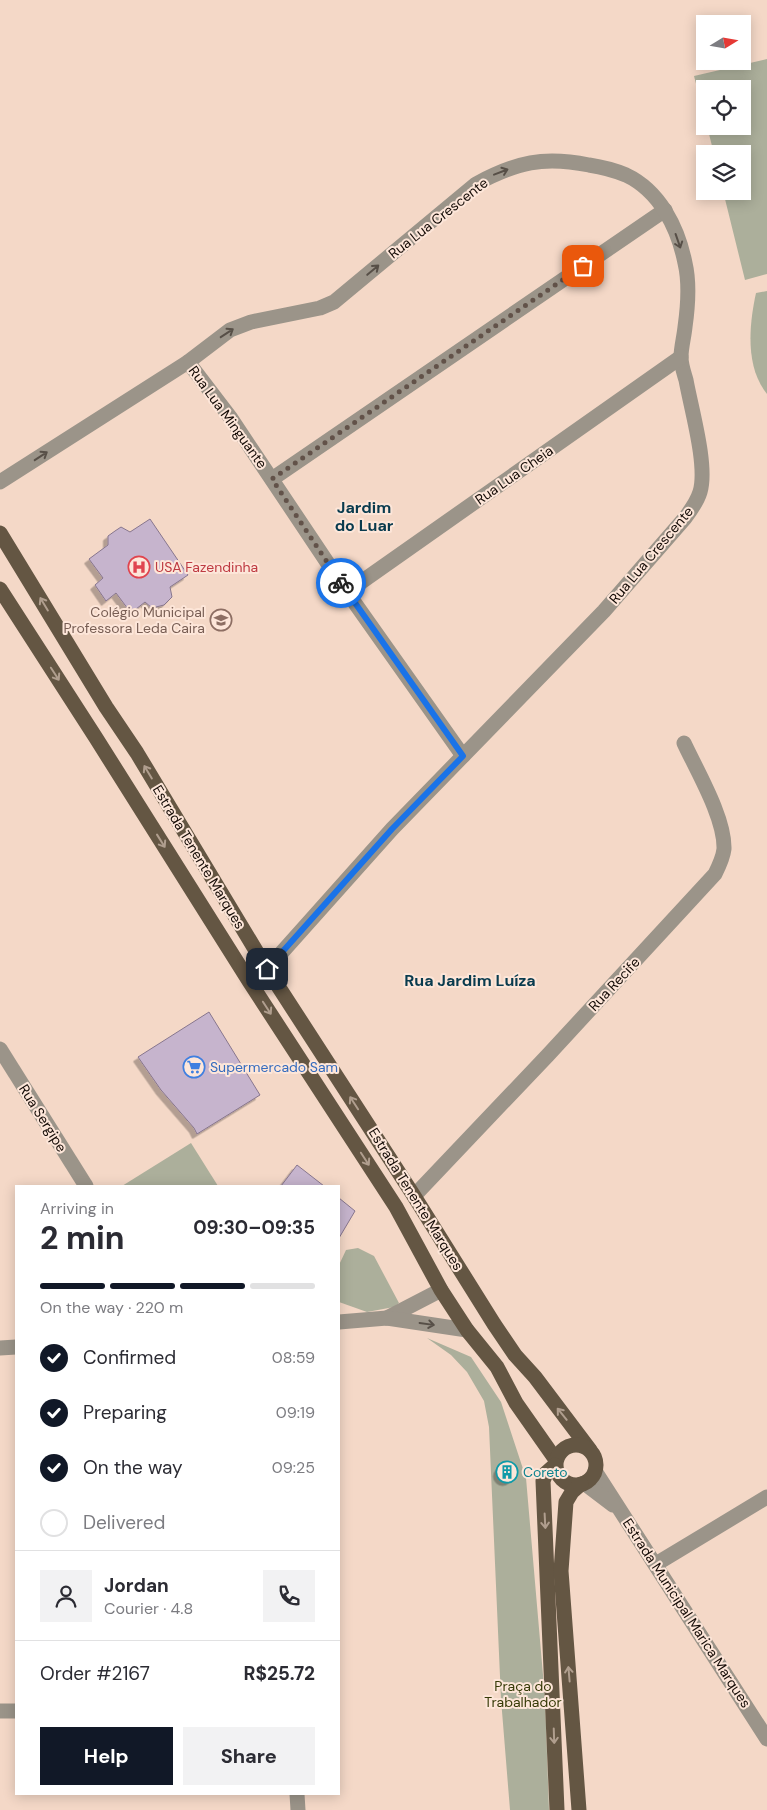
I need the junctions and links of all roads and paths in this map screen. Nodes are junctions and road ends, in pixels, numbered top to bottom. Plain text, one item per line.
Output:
1 (665, 210) junction
2 (681, 357) junction
3 (188, 362) junction
4 (272, 479) junction
5 (0, 482) edge
6 (0, 533) edge
7 (0, 589) edge
8 (347, 592) junction
9 (684, 743) dead end
10 (463, 756) junction
11 (267, 969) junction
12 (0, 1049) edge
13 (85, 1185) edge
14 (414, 1196) junction
15 (441, 1290) junction
16 (387, 1318) junction
17 (340, 1322) edge
18 (494, 1324) junction
19 (467, 1330) junction
20 (15, 1347) edge
21 (0, 1348) edge
22 (590, 1450) junction
23 (556, 1463) junction
24 (595, 1471) junction
25 (582, 1484) junction
26 (767, 1497) edge
27 (623, 1512) junction
28 (656, 1564) junction
29 (0, 1711) edge
30 (15, 1711) edge
31 (767, 1739) edge
32 (297, 1795) edge
33 (298, 1810) edge
34 (557, 1810) edge
35 (580, 1810) edge

1 -> 2 street, Rua Lua Crescente
3 -> 1 street, Rua Lua Crescente
1 - 4 street
2 - 8 street, Rua Lua Cheia
2 - 10 street, Rua Lua Crescente
3 - 4 street, Rua Lua Minguante
5 -> 3 street, Rua Lua Minguante
4 - 8 street, Rua Lua Minguante
11 -> 6 main road, Estrada Tenente Marques
7 -> 15 main road, Estrada Tenente Marques
8 - 10 street, Rua Lua Minguante
9 - 14 street, Rua Recife
10 - 11 street, Rua Lua Crescente
14 -> 11 main road, Estrada Tenente Marques
12 - 13 street, Rua Sergipe
14 - 18 main road, Estrada Tenente Marques
15 - 16 street
15 - 18 main road
15 - 19 main road, Estrada Tenente Marques
16 - 17 street
16 -> 19 street
22 -> 18 main road, Estrada Tenente Marques
19 - 23 main road, Estrada Tenente Marques
20 - 21 street
22 - 23 main road
22 - 24 main road
23 - 25 main road
23 -> 34 main road
24 - 25 main road
24 - 27 street, Estrada Municipal Marica Marques
25 - 27 street, Estrada Municipal Marica Marques
35 -> 25 main road
26 - 28 street
27 - 28 street, Estrada Municipal Marica Marques
28 - 31 street, Estrada Municipal Marica Marques
29 - 30 street
32 - 33 street

